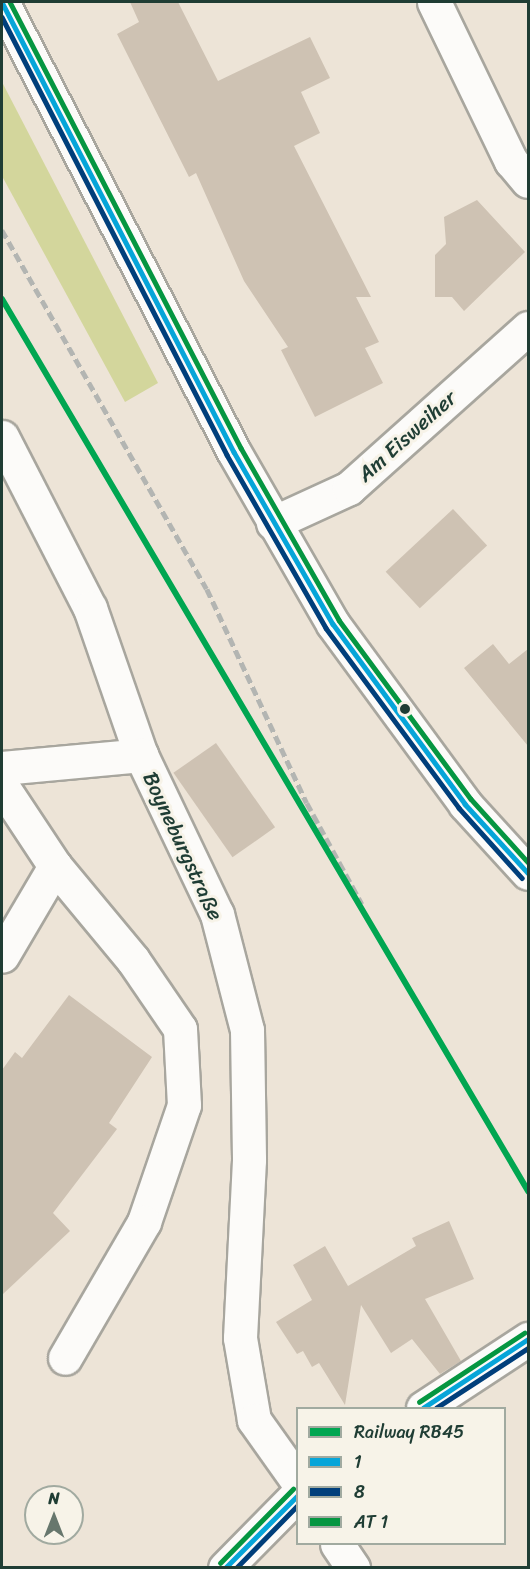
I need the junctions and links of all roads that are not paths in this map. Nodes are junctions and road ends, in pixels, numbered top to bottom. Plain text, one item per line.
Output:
1 (2, 2) edge
2 (434, 2) edge
3 (528, 181) edge
4 (528, 328) edge
5 (2, 437) edge
6 (273, 523) junction
7 (141, 755) junction
8 (2, 768) edge
9 (2, 786) edge
10 (56, 866) junction
11 (528, 873) edge
12 (2, 956) edge
13 (528, 1339) edge
14 (65, 1358) dead end
15 (425, 1407) edge
16 (296, 1481) edge
17 (296, 1495) edge
18 (339, 1545) edge
19 (225, 1568) edge
20 (353, 1568) edge

1 - 6 street
2 - 3 street
4 - 6 street, Am Eisweiher
5 - 7 street, Boyneburgstraße
6 - 11 street
7 - 8 street
7 - 16 street, Boyneburgstraße
9 - 10 street
10 - 12 street
10 - 14 street
13 - 15 street
17 - 19 street
18 - 20 street

